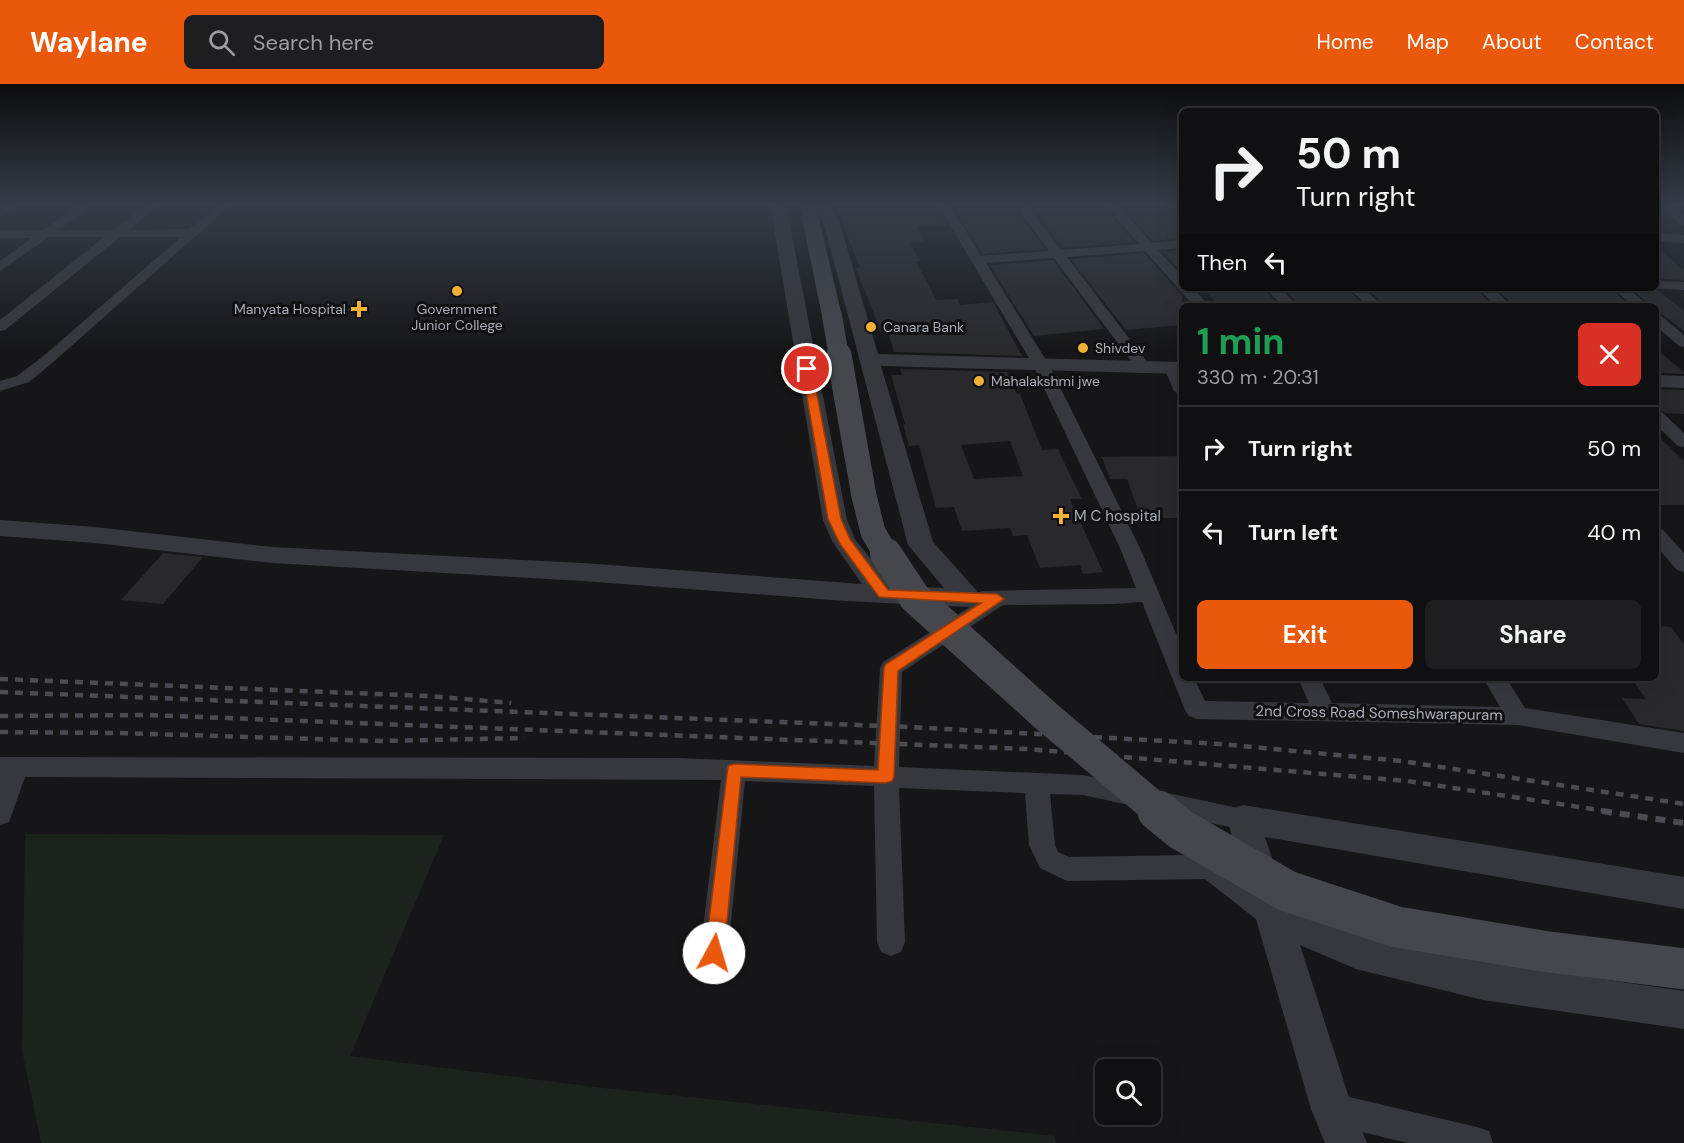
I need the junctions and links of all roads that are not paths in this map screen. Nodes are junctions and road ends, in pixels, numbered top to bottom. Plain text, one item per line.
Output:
1 (19, 252) edge
2 (93, 252) edge
3 (171, 252) edge
4 (787, 252) edge
5 (819, 252) edge
6 (840, 252) edge
7 (973, 252) edge
8 (1079, 252) edge
9 (1154, 252) edge
10 (1058, 254) junction
11 (978, 260) junction
12 (0, 267) edge
13 (1179, 281) edge
14 (1659, 285) edge
15 (1684, 286) edge
16 (1189, 291) edge
17 (1275, 291) edge
18 (1358, 291) edge
19 (1488, 291) edge
20 (1624, 291) edge
21 (1199, 303) edge
22 (1288, 303) edge
23 (1372, 303) edge
24 (1501, 303) edge
25 (1638, 303) edge
26 (1659, 322) edge
27 (0, 327) edge
28 (1684, 343) edge
29 (870, 360) junction
30 (1041, 364) junction
31 (1143, 367) junction
32 (1177, 368) edge
33 (1659, 381) edge
34 (1684, 382) edge
35 (0, 386) edge
36 (1659, 419) edge
37 (1684, 442) edge
38 (0, 528) edge
39 (1659, 537) edge
40 (1684, 565) edge
41 (884, 594) junction
42 (1147, 594) junction
43 (968, 598) junction
44 (997, 599) junction
45 (1179, 667) edge
46 (1185, 681) edge
47 (1310, 681) edge
48 (1496, 681) edge
49 (1324, 712) junction
50 (1518, 716) junction
51 (1684, 743) edge
52 (9, 766) edge
53 (734, 770) junction
54 (886, 777) junction
55 (1037, 783) junction
56 (1108, 790) junction
57 (0, 814) edge
58 (1243, 819) junction
59 (1209, 867) junction
60 (1684, 893) edge
61 (1272, 915) junction
62 (891, 942) dead end
63 (714, 953) dead end
64 (1684, 969) edge
65 (1684, 1010) edge
66 (1332, 1109) junction
67 (1346, 1143) edge
68 (1477, 1143) edge

1 - 12 street
2 - 27 street
3 - 35 street
4 - 41 street
5 - 64 main road, bridge
6 - 29 street
7 - 11 street
8 - 10 street
9 - 13 street
10 - 11 street
10 - 31 street
11 - 30 street
14 - 15 street
16 - 21 street
17 - 22 street
18 - 23 street
19 - 24 street
20 - 25 street
26 - 28 street
29 - 30 street
29 - 43 street
30 - 31 street
30 - 42 street
31 - 32 street
33 - 34 street
36 - 37 street
38 - 41 street
39 - 40 street
41 - 43 street
42 - 44 street
42 - 45 street
43 - 44 street
44 - 54 street
46 - 49 street, 2nd Cross Road Someshwarapuram
47 - 49 street
48 - 50 street, 2nd Cross Road Someshwarapuram
49 - 50 street, 2nd Cross Road Someshwarapuram
50 - 51 street
52 - 53 street
52 - 57 street
53 - 54 street
53 - 63 street
54 - 55 street
54 - 62 street
55 - 56 street
55 - 59 street
56 - 58 street
56 - 59 street
58 - 60 street
58 - 61 street
59 - 61 street
61 - 65 street
61 - 66 street
66 - 67 street
66 - 68 street

